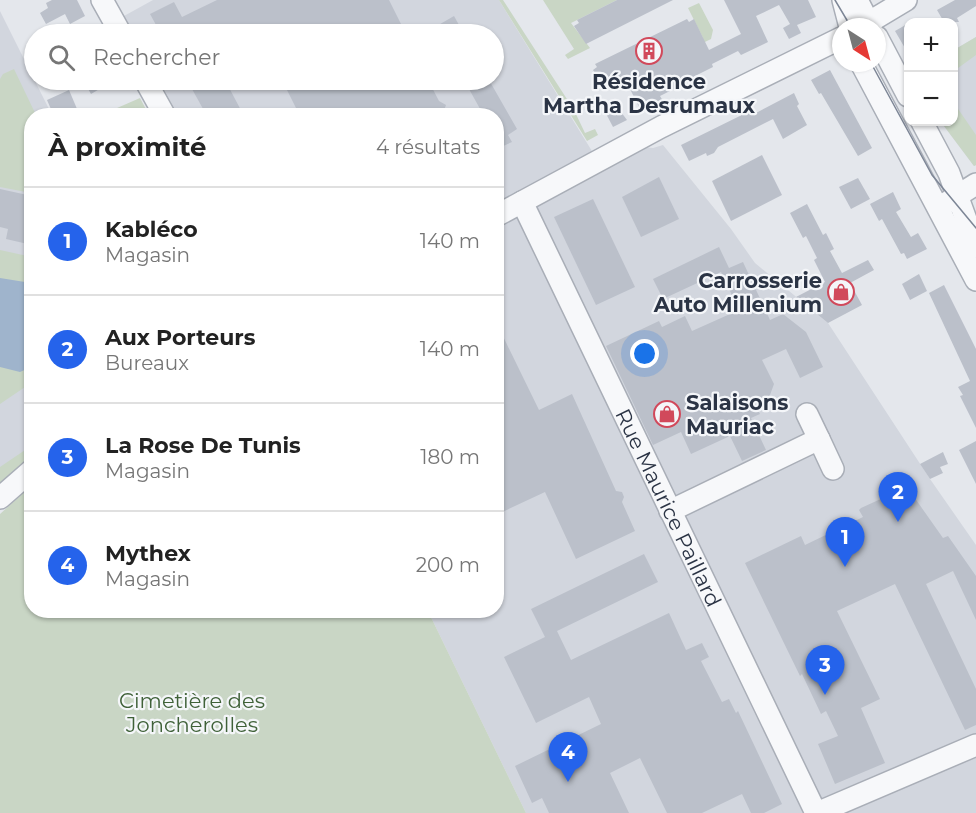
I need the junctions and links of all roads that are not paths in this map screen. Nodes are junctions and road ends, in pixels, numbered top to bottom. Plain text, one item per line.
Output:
1 (102, 0) edge
2 (843, 0) edge
3 (856, 0) edge
4 (906, 0) edge
5 (858, 18) edge
6 (862, 18) edge
7 (880, 18) edge
8 (115, 24) edge
9 (832, 42) edge
10 (886, 60) edge
11 (867, 72) edge
12 (904, 88) edge
13 (151, 90) edge
14 (161, 108) edge
15 (924, 126) edge
16 (976, 184) edge
17 (522, 202) junction
18 (948, 202) junction
19 (504, 212) edge
20 (976, 247) edge
21 (976, 280) edge
22 (807, 414) dead end
23 (819, 440) junction
24 (833, 469) dead end
25 (24, 477) edge
26 (0, 498) edge
27 (670, 511) junction
28 (976, 745) edge
29 (816, 813) edge

1 - 8 street
2 - 5 street
3 - 6 street
4 - 7 street
9 - 17 street
10 - 12 street
11 - 18 street
13 - 14 street
15 - 18 street
16 - 18 street
17 - 19 street
17 - 27 street, Rue Maurice Paillard
18 - 20 street
18 - 21 street
22 - 23 street
23 - 24 street
23 - 27 street
25 - 26 street
27 - 29 street, Rue Maurice Paillard
28 - 29 street

